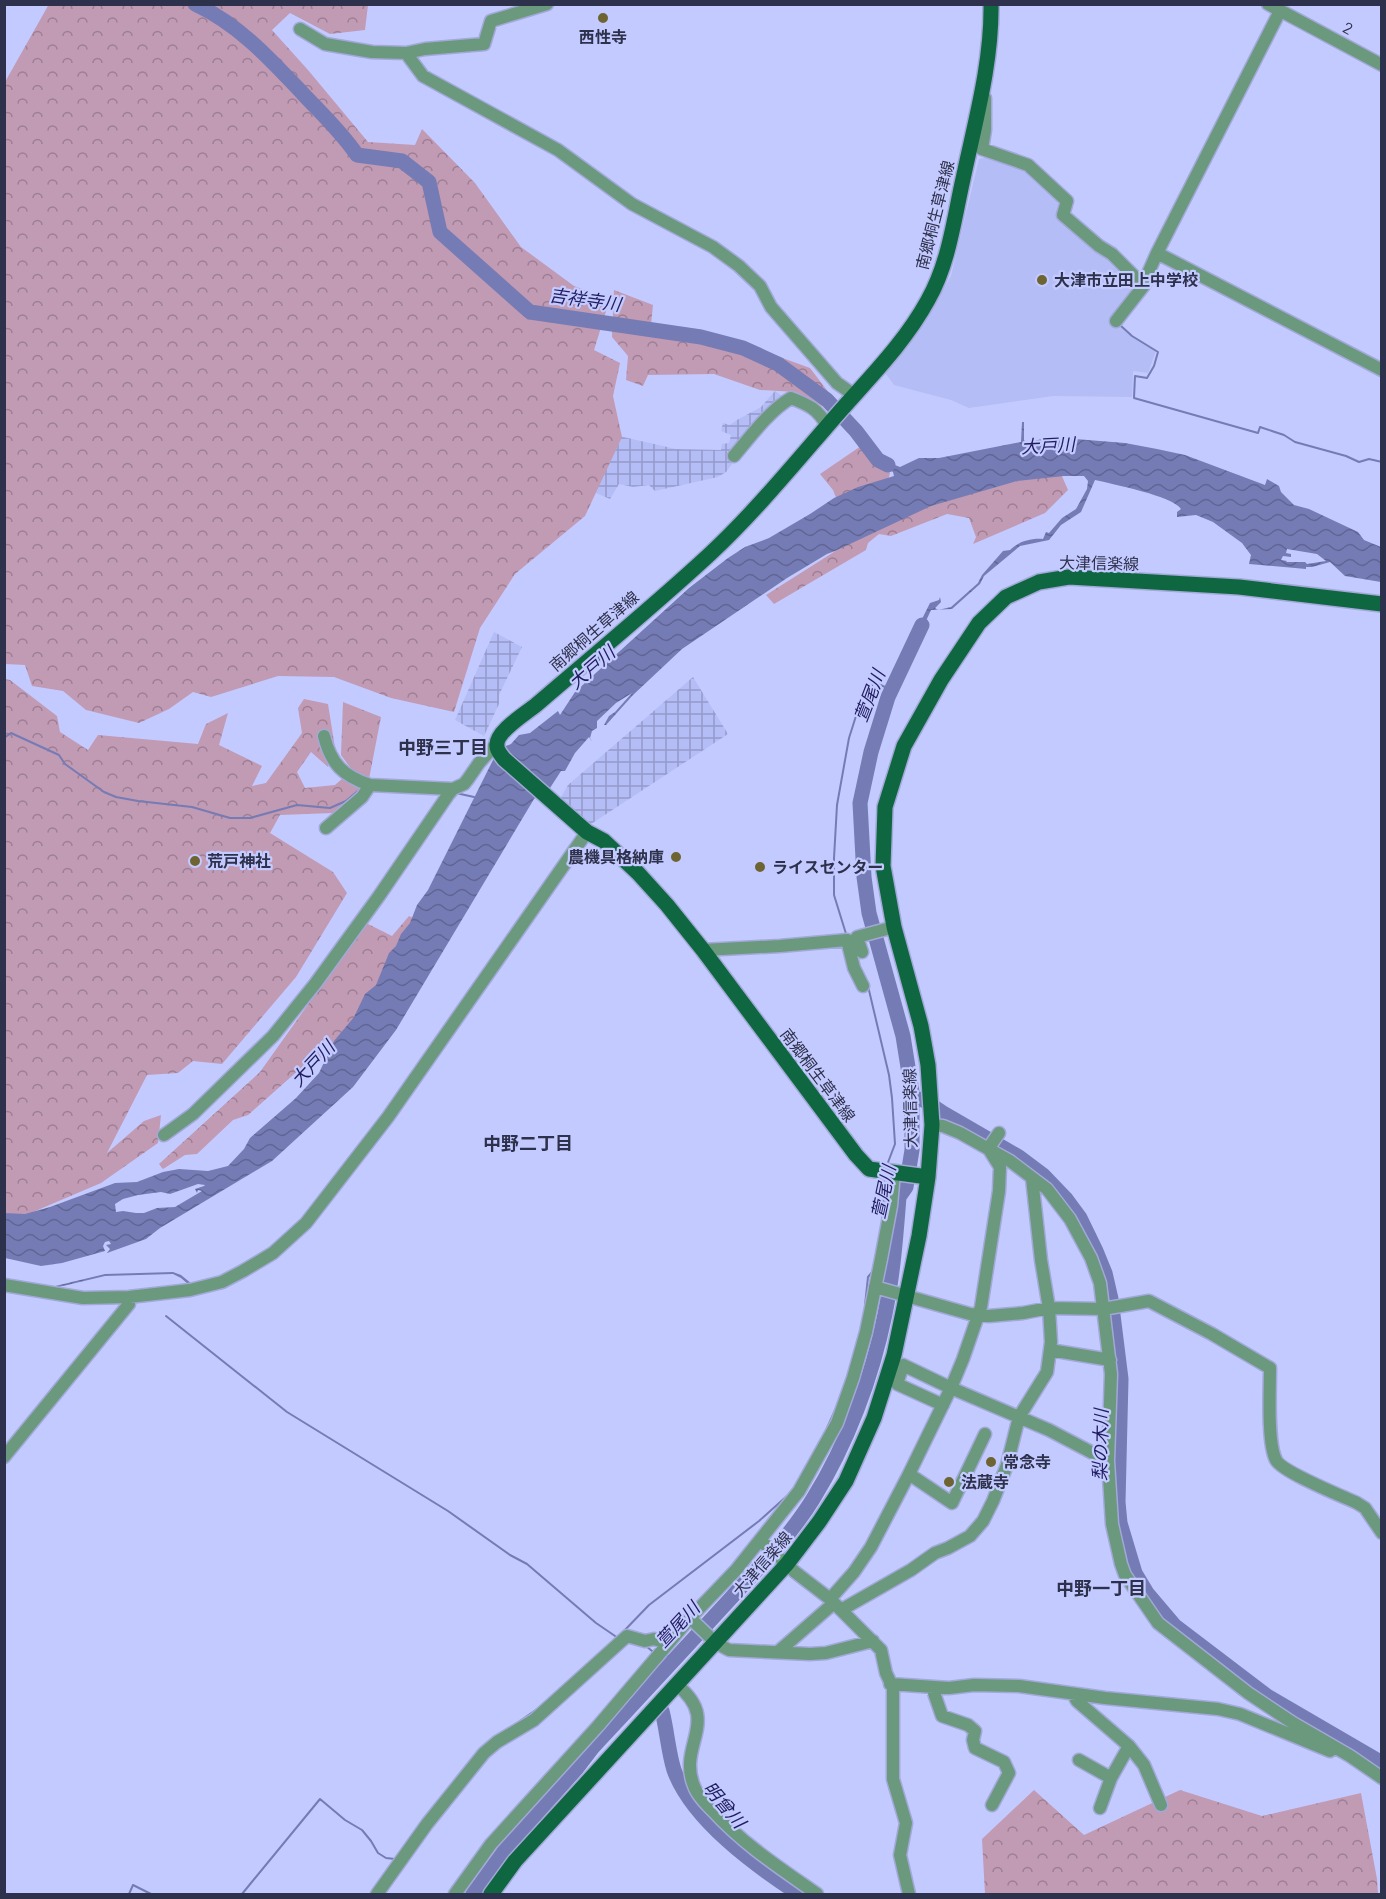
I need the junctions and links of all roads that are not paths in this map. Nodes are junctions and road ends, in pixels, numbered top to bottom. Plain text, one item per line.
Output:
1 (547, 4) edge
2 (991, 4) edge
3 (1268, 4) edge
4 (1280, 11) junction
5 (300, 29) dead end
6 (406, 53) junction
7 (1382, 65) edge
8 (981, 94) junction
9 (1157, 253) junction
10 (1145, 281) junction
11 (1116, 321) dead end
12 (1382, 370) edge
13 (854, 395) junction
14 (829, 425) junction
15 (734, 456) dead end
16 (1382, 604) edge
17 (324, 736) dead end
18 (497, 748) junction
19 (370, 785) junction
20 (450, 792) junction
21 (326, 828) dead end
22 (587, 832) junction
23 (890, 928) junction
24 (703, 950) junction
25 (862, 952) dead end
26 (863, 986) dead end
27 (931, 1119) junction
28 (999, 1133) dead end
29 (164, 1135) dead end
30 (989, 1149) junction
31 (895, 1173) junction
32 (926, 1177) junction
33 (1032, 1178) junction
34 (4, 1285) edge
35 (875, 1287) junction
36 (904, 1294) junction
37 (129, 1297) junction
38 (1049, 1308) junction
39 (1105, 1308) junction
40 (978, 1315) junction
41 (1050, 1350) junction
42 (1110, 1359) junction
43 (895, 1372) junction
44 (951, 1388) junction
45 (943, 1405) junction
46 (1019, 1417) junction
47 (985, 1434) dead end
48 (4, 1457) edge
49 (1109, 1464) junction
50 (909, 1474) junction
51 (1382, 1533) edge
52 (761, 1541) junction
53 (785, 1562) junction
54 (835, 1604) junction
55 (692, 1620) junction
56 (714, 1640) junction
57 (873, 1641) junction
58 (668, 1643) junction
59 (779, 1651) junction
60 (890, 1684) junction
61 (677, 1685) junction
62 (932, 1687) junction
63 (1073, 1694) junction
64 (1281, 1715) junction
65 (1273, 1728) junction
66 (1130, 1746) junction
67 (1078, 1760) dead end
68 (1362, 1764) junction
69 (1111, 1778) junction
70 (1382, 1778) edge
71 (992, 1804) dead end
72 (1161, 1805) dead end
73 (1100, 1808) dead end
74 (377, 1894) edge
75 (455, 1894) edge
76 (491, 1894) edge
77 (816, 1894) edge
78 (909, 1894) edge

1 - 6 street
2 - 8 main road, 南郷桐生草津線
3 - 4 street, 2
4 - 7 street, 2
4 - 9 street
5 - 6 street
6 - 13 street
8 - 10 street
8 - 13 main road, 南郷桐生草津線
9 - 10 street
9 - 12 street
10 - 11 street
13 - 14 main road, 南郷桐生草津線
14 - 15 street
14 - 18 main road, 南郷桐生草津線
16 - 23 main road, 大津信楽線
17 - 19 street
18 - 20 street
18 - 22 main road, 南郷桐生草津線
19 - 20 street
19 - 21 street
20 - 29 street
22 - 24 main road, 南郷桐生草津線
22 - 37 street
23 - 25 street
23 - 27 main road, 大津信楽線
24 - 26 street
24 - 31 main road, 南郷桐生草津線
27 - 30 street
27 - 32 main road, 大津信楽線
28 - 30 street
30 - 33 street
30 - 40 street
31 - 32 main road, 南郷桐生草津線
31 - 35 street
32 - 36 main road, 大津信楽線
33 - 38 street
33 - 39 street
34 - 37 street
35 - 36 street
35 - 52 street
36 - 40 street
36 - 43 main road, 大津信楽線
37 - 48 street
38 - 39 street
38 - 40 street
38 - 41 street
39 - 42 street
39 - 51 street
40 - 44 street
41 - 42 street
41 - 46 street
42 - 49 street
43 - 44 street
43 - 45 street
43 - 53 main road, 大津信楽線
44 - 45 street
44 - 46 street
45 - 50 street
46 - 49 street
46 - 54 street
47 - 50 street
49 - 64 street
50 - 54 street
52 - 53 street
52 - 55 street
53 - 54 street
53 - 56 main road, 大津信楽線
54 - 57 street
54 - 59 street
55 - 56 street
55 - 58 street
56 - 59 street
56 - 61 main road, 大津信楽線
57 - 59 street
57 - 60 street
58 - 74 street
58 - 75 street
60 - 62 street
60 - 78 street
61 - 76 main road, 大津信楽線
61 - 77 street
62 - 63 street
62 - 71 street
63 - 65 street
63 - 66 street
64 - 65 street
64 - 68 street
65 - 68 street
66 - 69 street
66 - 72 street
67 - 69 street
68 - 70 street
69 - 73 street

